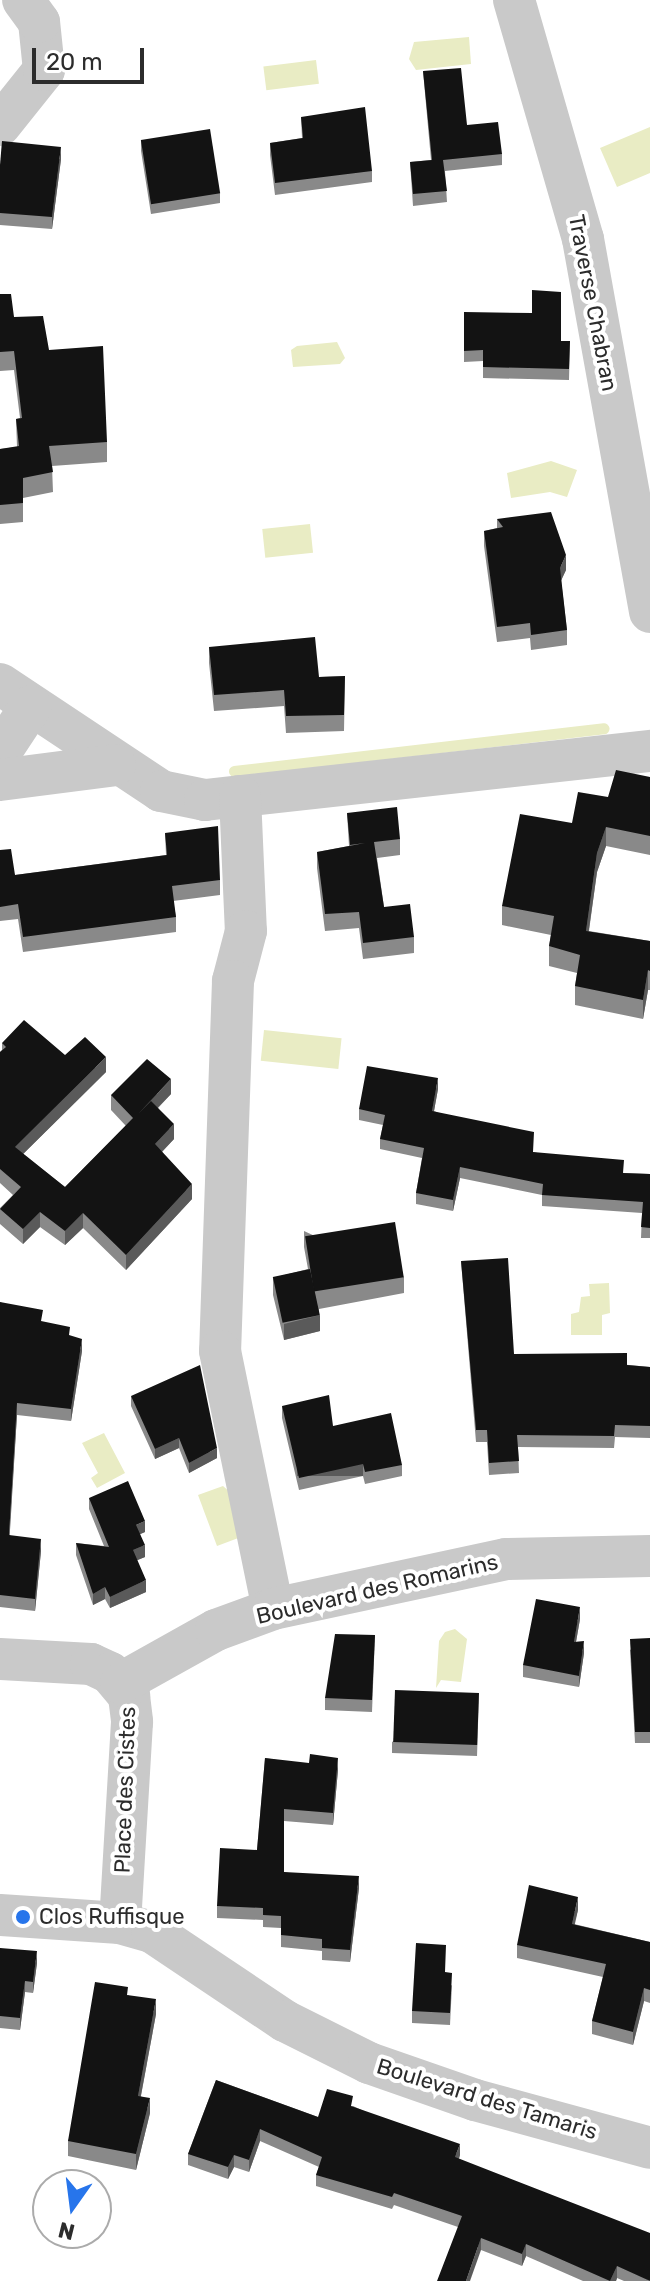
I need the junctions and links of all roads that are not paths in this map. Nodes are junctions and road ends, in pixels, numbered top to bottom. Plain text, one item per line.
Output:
1 (23, 0) edge
2 (514, 0) edge
3 (0, 125) edge
4 (650, 612) edge
5 (15, 695) edge
6 (650, 751) edge
7 (0, 753) edge
8 (115, 765) junction
9 (0, 780) edge
10 (240, 796) junction
11 (650, 1556) edge
12 (273, 1609) junction
13 (0, 1659) edge
14 (121, 1683) junction
15 (0, 1915) edge
16 (120, 1923) junction
17 (650, 2148) edge

1 - 3 street
2 - 4 street, Traverse Chabran
5 - 7 street
5 - 8 street
6 - 10 street
8 - 9 street
8 - 10 street
10 - 12 street
11 - 12 street, Boulevard des Romarins
12 - 14 street, Boulevard des Romarins
13 - 14 street
14 - 16 street, Place des Cistes
15 - 16 street
16 - 17 street, Boulevard des Tamaris

